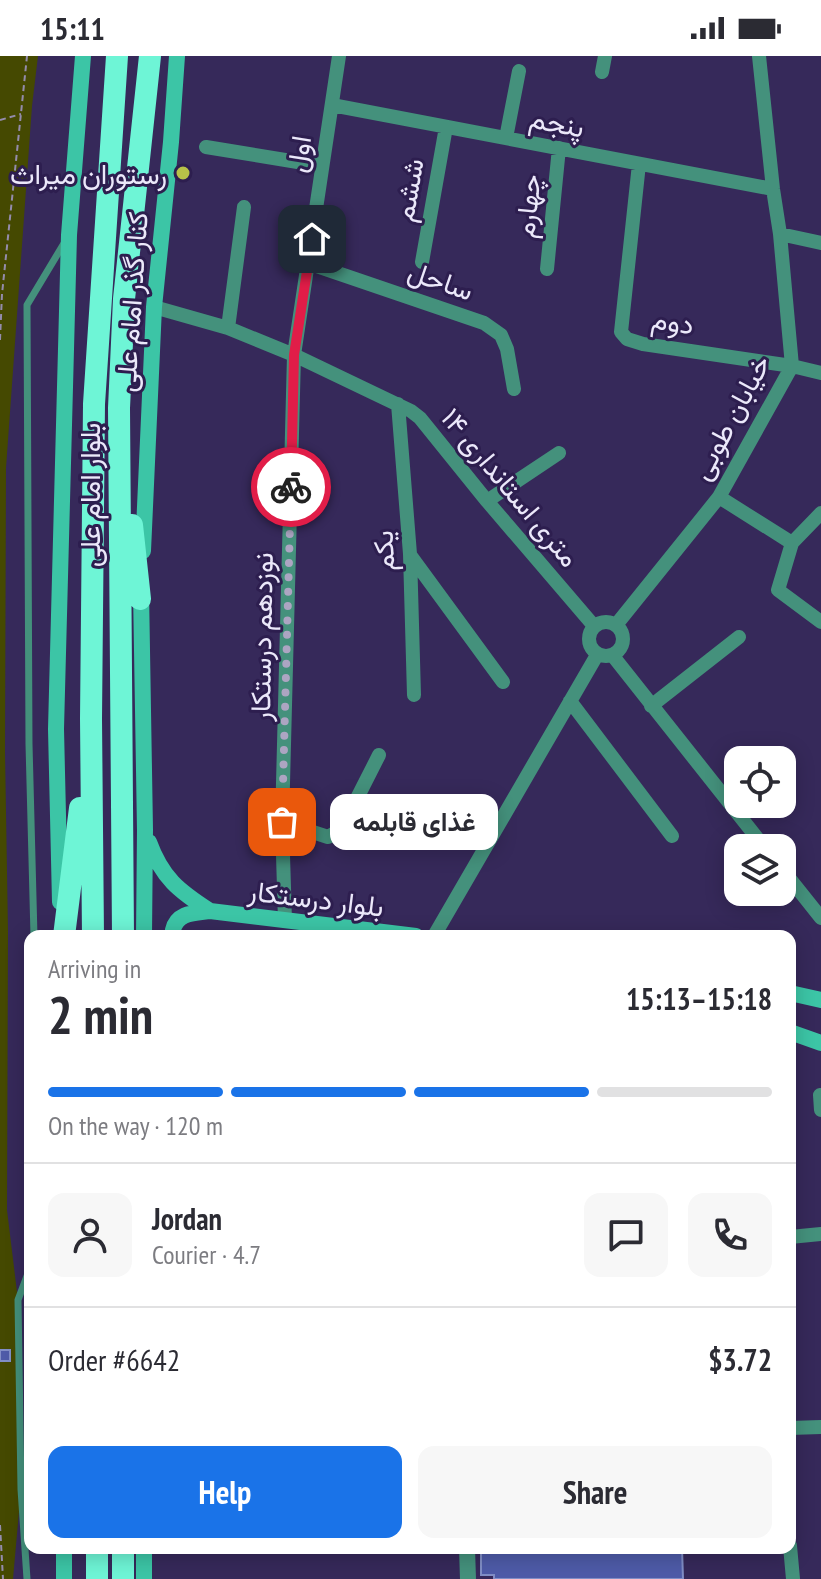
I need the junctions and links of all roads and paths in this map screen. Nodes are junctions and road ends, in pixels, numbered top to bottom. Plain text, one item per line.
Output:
1 (27, 56) edge
2 (83, 56) edge
3 (117, 56) edge
4 (150, 56) edge
5 (177, 56) edge
6 (339, 56) edge
7 (605, 56) edge
8 (759, 56) edge
9 (519, 71) dead end
10 (602, 72) dead end
11 (332, 105) junction
12 (21, 114) junction
13 (0, 120) edge
14 (446, 127) junction
15 (506, 138) junction
16 (206, 147) dead end
17 (559, 148) junction
18 (639, 164) junction
19 (322, 166) junction
20 (773, 189) junction
21 (244, 207) dead end
22 (780, 234) junction
23 (69, 235) junction
24 (821, 243) edge
25 (422, 262) dead end
26 (308, 263) junction
27 (547, 269) dead end
28 (154, 307) junction
29 (228, 328) junction
30 (0, 335) edge
31 (0, 340) edge
32 (294, 355) junction
33 (792, 366) junction
34 (821, 373) edge
35 (514, 389) dead end
36 (398, 404) junction
37 (119, 408) junction
38 (559, 453) dead end
39 (719, 497) junction
40 (487, 501) junction
41 (821, 513) edge
42 (792, 543) junction
43 (410, 554) junction
44 (140, 599) junction
45 (821, 622) edge
46 (616, 625) junction
47 (594, 626) junction
48 (739, 637) dead end
49 (605, 655) junction
50 (503, 682) dead end
51 (414, 695) dead end
52 (570, 701) junction
53 (651, 706) junction
54 (91, 719) junction
55 (379, 755) dead end
56 (282, 822) junction
57 (145, 830) junction
58 (754, 834) edge
59 (672, 836) dead end
60 (796, 887) edge
61 (210, 911) junction
62 (821, 918) edge
63 (285, 921) junction
64 (34, 930) edge
65 (63, 930) edge
66 (64, 930) edge
67 (93, 930) edge
68 (123, 930) edge
69 (144, 930) edge
70 (173, 930) edge
71 (364, 930) edge
72 (437, 930) edge
73 (796, 993) edge
74 (818, 994) edge
75 (796, 1034) edge
76 (821, 1043) edge
77 (820, 1095) edge
78 (821, 1110) edge
79 (821, 1234) edge
80 (796, 1236) edge
81 (24, 1284) edge
82 (821, 1427) edge
83 (796, 1428) edge
84 (0, 1525) edge
85 (24, 1534) edge
86 (25, 1554) edge
87 (64, 1554) edge
88 (97, 1554) edge
89 (123, 1554) edge
90 (144, 1554) edge
91 (467, 1554) edge
92 (791, 1554) edge
93 (3, 1579) edge
94 (27, 1579) edge
95 (64, 1579) edge
96 (97, 1579) edge
97 (123, 1579) edge
98 (144, 1579) edge
99 (468, 1579) edge
100 (793, 1579) edge

1 - 12 path
2 - 23 main road
3 - 54 highway, بلوار امام علی
4 - 37 highway, بلوار امام علی
5 - 28 main road, کنار گذر امام علی
6 - 11 street, اول
7 - 10 street
8 - 20 street, خیابان طوبی
9 - 15 street
11 - 14 street, پنجم
11 - 19 street, اول
12 - 13 path
12 - 30 path
14 - 15 street, پنجم
14 - 25 street, ششم
15 - 17 street, پنجم
16 - 19 street
17 - 18 street, پنجم
17 - 27 street, چهارم
18 - 20 street, پنجم
18 - 33 street, دوم
19 - 26 street, اول
20 - 22 street, خیابان طوبی
21 - 29 street
22 - 24 street
22 - 33 street, خیابان طوبی
23 - 64 lane
23 - 65 main road
26 - 32 street, اول
26 - 35 street, ساحل
28 - 29 street, ۱۴ متری استانداری
28 - 44 main road, کنار گذر امام علی
29 - 32 street, ۱۴ متری استانداری
30 - 31 path
32 - 36 street, ۱۴ متری استانداری
32 - 56 street, نوزدهم درستکار
33 - 34 street
33 - 39 street, خیابان طوبی
36 - 40 street, ۱۴ متری استانداری
36 - 43 street, یکم
37 - 44 highway
37 - 68 highway, بلوار امام علی
38 - 40 street
39 - 42 street
39 - 46 street, خیابان طوبی
40 - 47 street, ۱۴ متری استانداری
41 - 42 street
42 - 45 street
43 - 50 street
43 - 51 street, یکم
44 - 57 main road, کنار گذر امام علی
46 - 47 street
46 - 49 street
47 - 49 street
48 - 53 street
49 - 52 street
49 - 53 street
52 - 59 street
52 - 72 street
53 - 58 street
54 - 66 highway
54 - 67 highway, بلوار امام علی
55 - 56 street
56 - 63 street, نوزدهم درستکار
57 - 61 main road
57 - 69 main road, کنار گذر امام علی
60 - 62 street
61 - 63 main road, بلوار درستکار
61 - 70 main road
63 - 71 main road, بلوار درستکار
73 - 74 main road
75 - 76 main road
77 - 78 street
79 - 80 street
81 - 85 lane
82 - 83 street
84 - 93 path
86 - 94 lane
87 - 95 main road
88 - 96 highway
89 - 97 highway
90 - 98 main road
91 - 99 street
92 - 100 street

